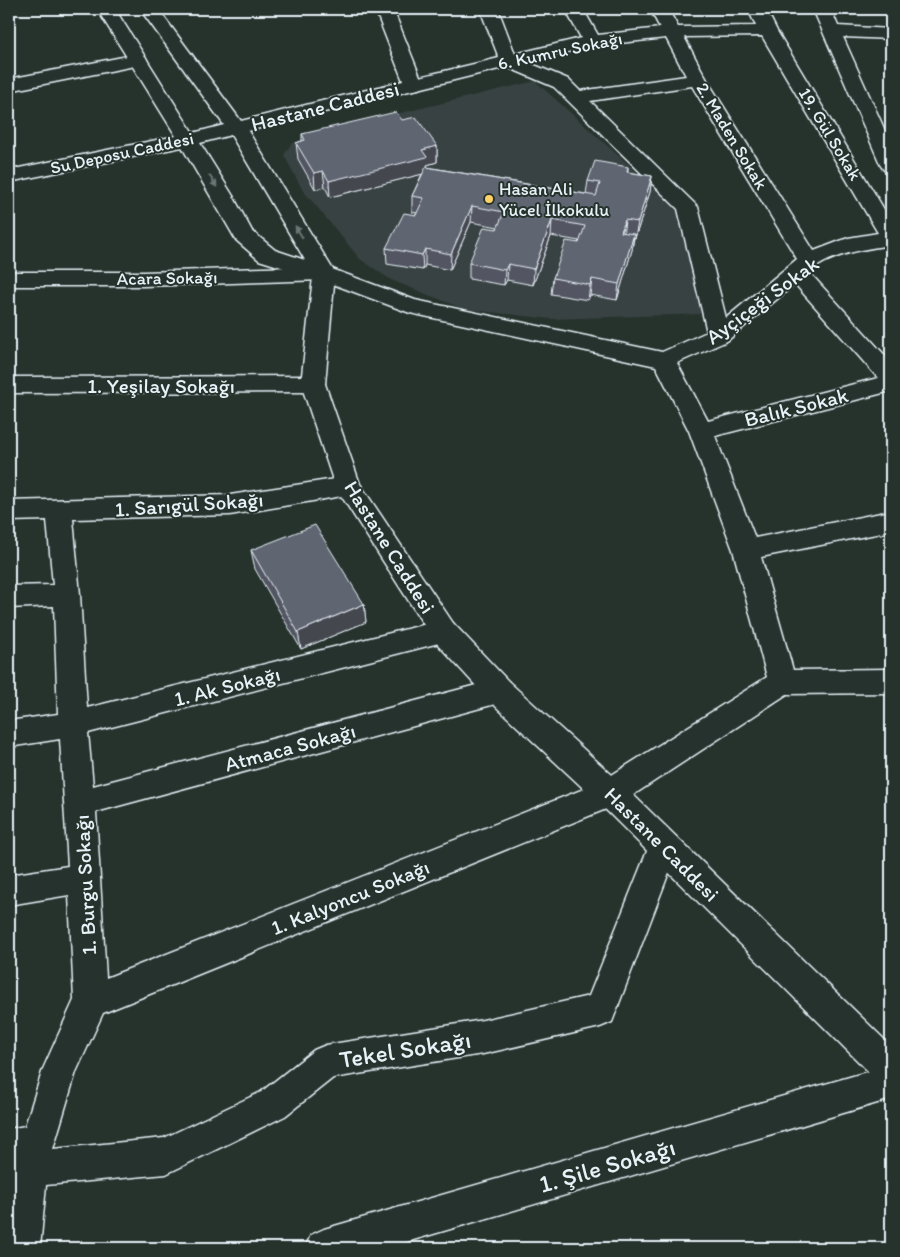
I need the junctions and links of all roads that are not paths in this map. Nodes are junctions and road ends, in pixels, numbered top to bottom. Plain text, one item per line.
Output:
1 (106, 9) edge
2 (149, 9) edge
3 (384, 9) edge
4 (489, 9) edge
5 (574, 9) edge
6 (658, 9) edge
7 (758, 9) edge
8 (822, 9) edge
9 (768, 31) junction
10 (831, 31) junction
11 (670, 32) junction
12 (891, 34) edge
13 (592, 41) junction
14 (138, 60) junction
15 (509, 61) junction
16 (698, 80) junction
17 (414, 84) junction
18 (9, 85) edge
19 (576, 97) junction
20 (236, 128) junction
21 (188, 140) junction
22 (891, 166) edge
23 (9, 176) edge
24 (891, 238) edge
25 (803, 266) junction
26 (324, 273) junction
27 (9, 279) edge
28 (719, 336) junction
29 (664, 360) junction
30 (891, 376) edge
31 (891, 383) edge
32 (313, 384) junction
33 (9, 385) edge
34 (701, 431) junction
35 (348, 486) junction
36 (9, 511) edge
37 (59, 511) junction
38 (891, 522) edge
39 (746, 550) junction
40 (67, 594) junction
41 (9, 597) edge
42 (443, 631) junction
43 (891, 681) edge
44 (782, 682) junction
45 (499, 691) junction
46 (73, 724) junction
47 (9, 734) edge
48 (610, 793) junction
49 (80, 803) junction
50 (664, 846) junction
51 (84, 878) junction
52 (9, 890) edge
53 (91, 1001) junction
54 (891, 1070) edge
55 (891, 1082) edge
56 (25, 1153) edge
57 (21, 1248) edge
58 (324, 1248) edge

1 - 14 street
2 - 20 street
3 - 17 street, Hastane Caddesi
4 - 15 street
5 - 13 street
6 - 11 street, 2. Maden Sokak
7 - 9 street, 19. Gül Sokak
8 - 10 street
9 - 11 street, 6. Kumru Sokağı
9 - 24 street, 19. Gül Sokak
10 - 12 street
10 - 22 street
11 - 13 street, 6. Kumru Sokağı
11 - 16 street, 2. Maden Sokak
13 - 15 street, 6. Kumru Sokağı
14 - 18 street
14 - 21 street
15 - 17 street, 6. Kumru Sokağı
15 - 19 street
16 - 19 street
16 - 25 street, 2. Maden Sokak
17 - 20 street, Hastane Caddesi
19 - 28 street
20 - 21 street, Su Deposu Caddesi
26 -> 20 street, Hastane Caddesi
21 - 23 street, Su Deposu Caddesi
21 -> 26 street
24 - 25 street, Ayçiçeği Sokak
25 - 28 street, Ayçiçeği Sokak
25 - 30 street, 2. Maden Sokak
26 - 27 street, Acara Sokağı
26 - 29 street
26 - 32 street, Hastane Caddesi
28 - 29 street, Ayçiçeği Sokak
29 - 34 street
31 - 34 street, Balık Sokak
32 - 33 street, 1. Yeşilay Sokağı
32 - 35 street, Hastane Caddesi
34 - 39 street
35 - 37 street, 1. Sarıgül Sokağı
35 - 42 street, Hastane Caddesi
36 - 37 street, 1. Sarıgül Sokağı
37 - 40 street, 1. Burgu Sokağı
38 - 39 street
39 - 44 street
40 - 41 street
40 - 46 street, 1. Burgu Sokağı
42 - 45 street, Hastane Caddesi
42 - 46 street, 1. Ak Sokağı
43 - 44 street
44 - 48 street, 1. Kalyoncu Sokağı
45 - 48 street, Hastane Caddesi
45 - 49 street, Atmaca Sokağı
46 - 47 street, 1. Ak Sokağı
46 - 49 street, 1. Burgu Sokağı
48 - 50 street, Hastane Caddesi
48 - 53 street, 1. Kalyoncu Sokağı
49 - 51 street, 1. Burgu Sokağı
50 - 54 street, Hastane Caddesi
50 - 56 street, Tekel Sokağı
51 - 52 street
51 - 53 street, 1. Burgu Sokağı
53 - 56 street, 1. Burgu Sokağı
55 - 58 street, 1. Şile Sokağı
56 - 57 street, 1. Burgu Sokağı

